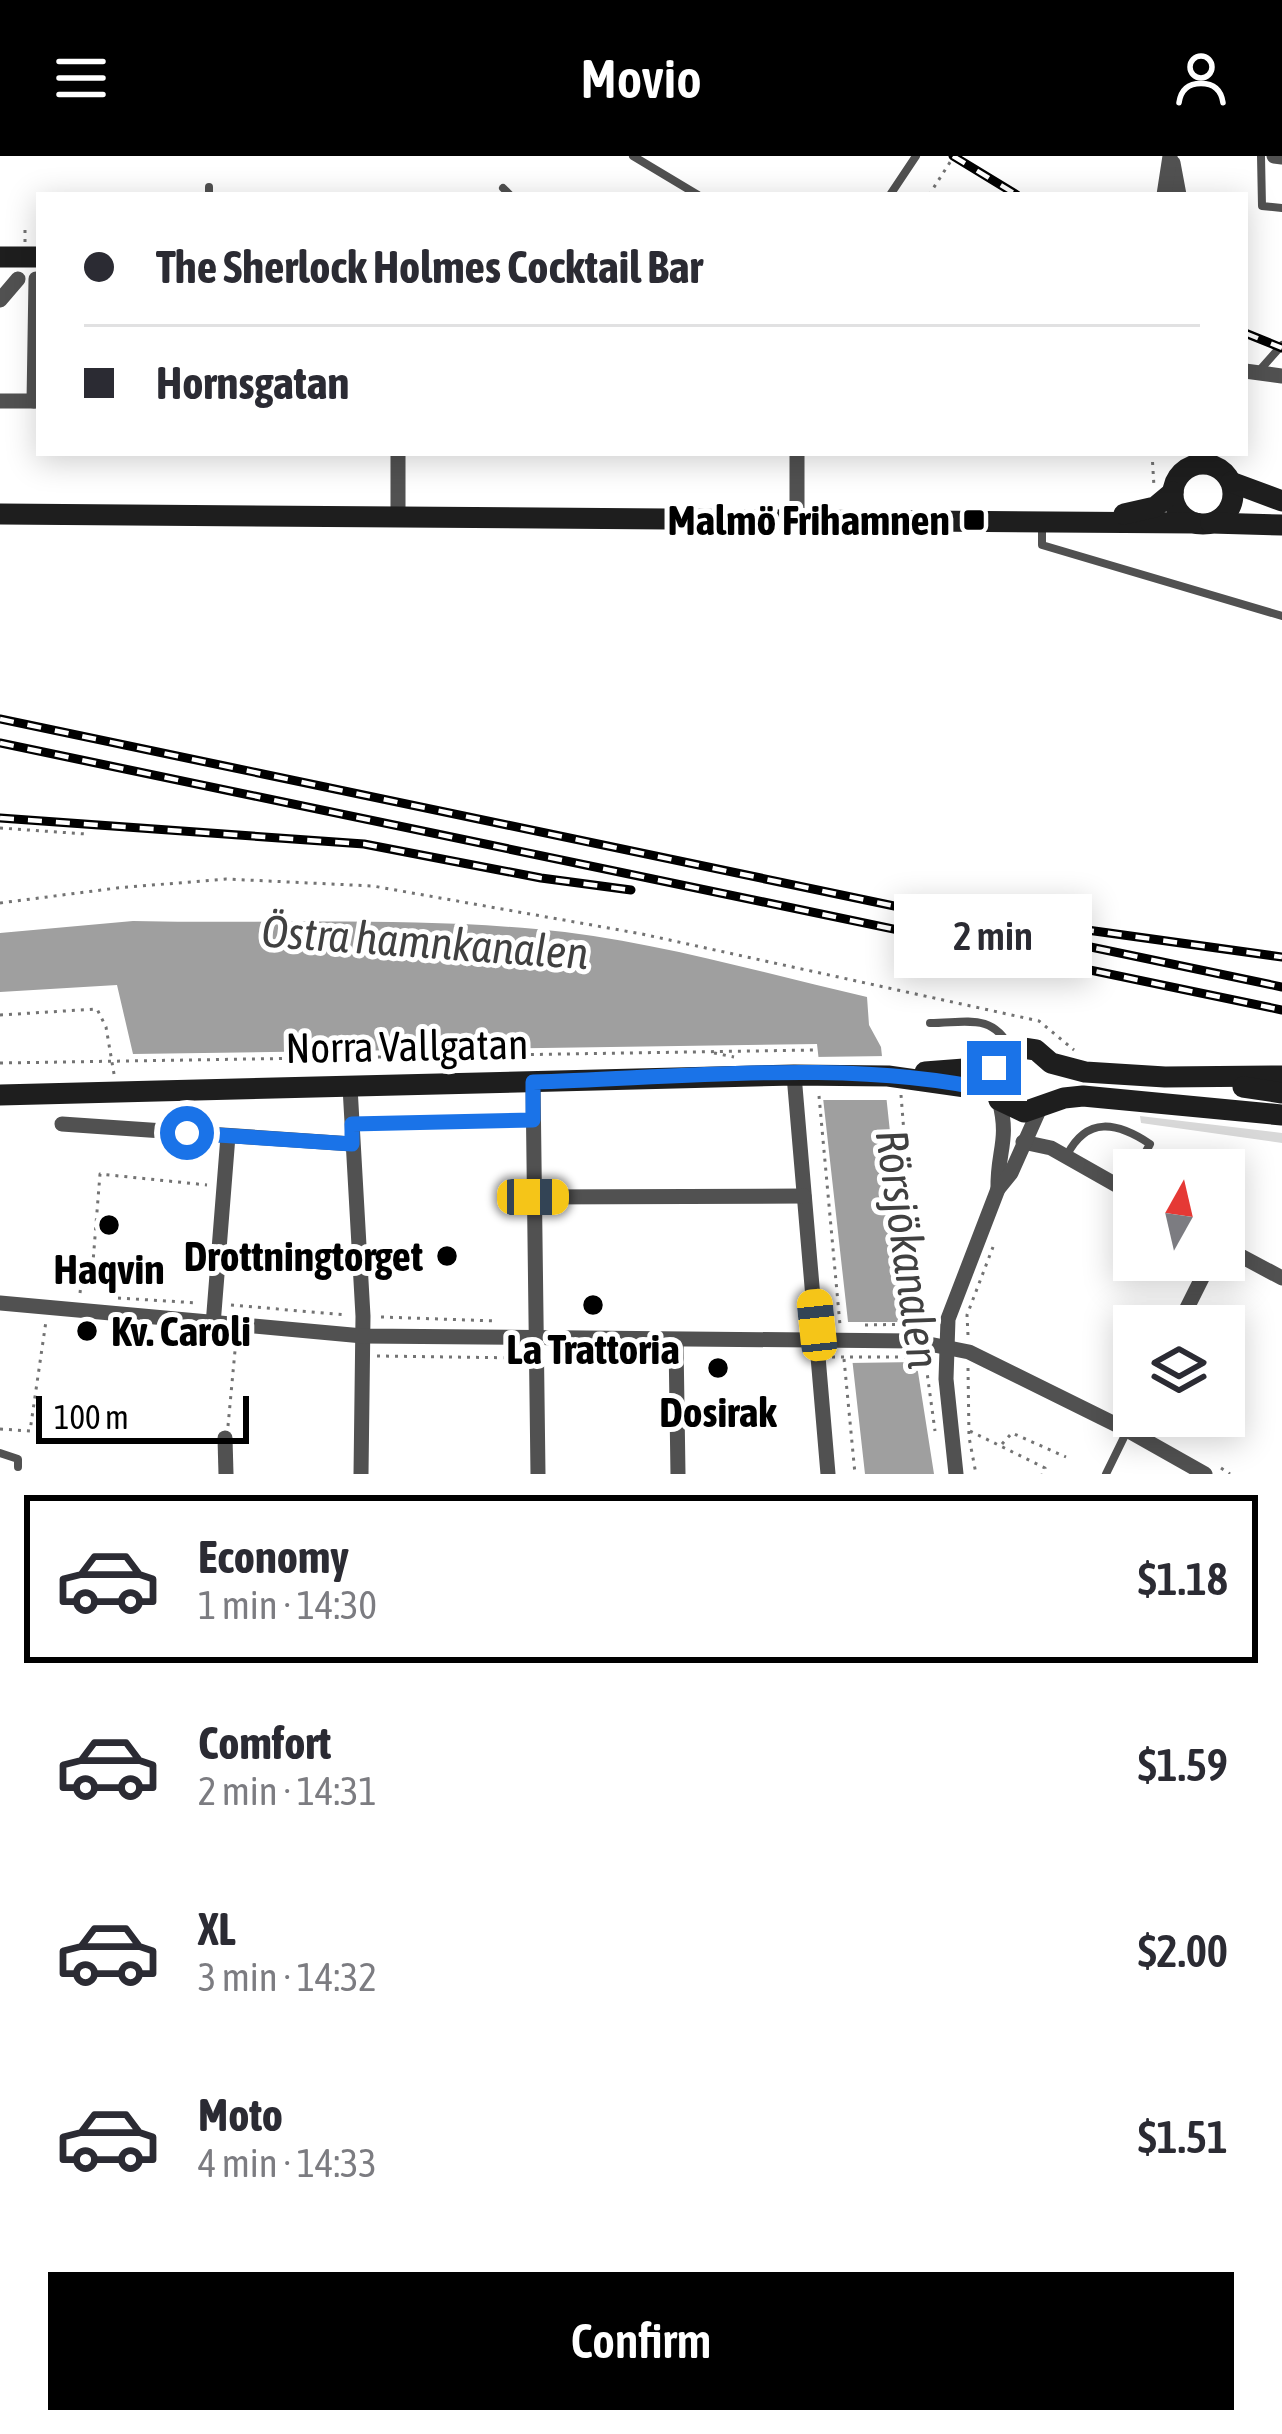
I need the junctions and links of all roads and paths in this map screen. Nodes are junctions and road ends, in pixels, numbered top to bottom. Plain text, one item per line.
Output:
1 (633, 156) edge
2 (916, 156) edge
3 (954, 156) edge
4 (1171, 156) edge
5 (1262, 156) edge
6 (693, 192) edge
7 (892, 192) edge
8 (930, 192) edge
9 (1165, 192) edge
10 (1178, 192) edge
11 (1282, 208) edge
12 (0, 257) edge
13 (36, 267) edge
14 (18, 279) dead end
15 (0, 300) edge
16 (1282, 345) edge
17 (1251, 372) edge
18 (1282, 376) edge
19 (0, 401) edge
20 (36, 401) edge
21 (398, 456) edge
22 (797, 456) edge
23 (1153, 456) edge
24 (1168, 456) edge
25 (1221, 468) edge
26 (1167, 485) junction
27 (1282, 501) edge
28 (0, 514) edge
29 (398, 515) junction
30 (1042, 518) junction
31 (797, 519) junction
32 (1203, 523) junction
33 (1282, 525) edge
34 (1282, 616) edge
35 (0, 828) edge
36 (86, 834) dead end
37 (0, 903) edge
38 (994, 1011) junction
39 (0, 1015) edge
40 (930, 1023) dead end
41 (997, 1027) junction
42 (815, 1050) dead end
43 (706, 1052) junction
44 (639, 1053) junction
45 (513, 1054) junction
46 (1005, 1055) junction
47 (382, 1056) junction
48 (254, 1057) junction
49 (738, 1058) dead end
50 (1086, 1060) dead end
51 (1052, 1063) junction
52 (0, 1064) edge
53 (112, 1064) junction
54 (639, 1066) dead end
55 (382, 1075) dead end
56 (523, 1076) junction
57 (1282, 1076) edge
58 (254, 1077) dead end
59 (1165, 1077) junction
60 (115, 1080) dead end
61 (810, 1081) junction
62 (895, 1086) junction
63 (350, 1088) junction
64 (1282, 1093) edge
65 (0, 1095) edge
66 (997, 1096) junction
67 (1043, 1106) junction
68 (1282, 1115) edge
69 (533, 1120) junction
70 (62, 1124) dead end
71 (352, 1124) junction
72 (228, 1136) junction
73 (1023, 1142) junction
74 (352, 1144) junction
75 (1147, 1149) edge
76 (1059, 1153) junction
77 (1113, 1183) edge
78 (224, 1186) junction
79 (998, 1189) junction
80 (804, 1196) junction
81 (533, 1197) junction
82 (999, 1232) dead end
83 (1245, 1257) edge
84 (1281, 1275) edge
85 (75, 1295) dead end
86 (103, 1297) dead end
87 (0, 1303) edge
88 (215, 1304) junction
89 (363, 1316) junction
90 (47, 1318) dead end
91 (948, 1318) junction
92 (840, 1324) dead end
93 (867, 1324) dead end
94 (213, 1325) junction
95 (238, 1327) junction
96 (536, 1332) junction
97 (363, 1336) junction
98 (915, 1337) junction
99 (676, 1341) junction
100 (818, 1342) junction
101 (946, 1345) junction
102 (846, 1352) junction
103 (969, 1352) junction
104 (1113, 1415) edge
105 (935, 1428) dead end
106 (0, 1429) edge
107 (969, 1430) junction
108 (1124, 1437) edge
109 (1151, 1437) edge
110 (225, 1438) joint
111 (1001, 1446) junction
112 (0, 1453) edge
113 (1066, 1457) dead end
114 (18, 1467) dead end
115 (226, 1474) edge
116 (361, 1474) edge
117 (538, 1474) edge
118 (678, 1474) edge
119 (828, 1474) edge
120 (855, 1474) edge
121 (956, 1474) edge
122 (976, 1474) edge
123 (1042, 1474) edge
124 (1106, 1474) edge
125 (1205, 1474) edge

1 - 6 lane
2 - 7 lane
3 - 8 path
4 - 9 street
4 - 10 street
5 - 11 lane
12 - 13 main road
14 - 15 street
16 - 17 lane
17 - 18 street
19 - 20 street
21 - 29 street
22 - 31 street
23 - 26 path
24 - 26 main road
25 - 26 main road
25 - 27 main road
25 - 32 main road
26 - 30 main road
26 - 32 main road
28 - 29 main road
29 - 31 main road
30 - 31 main road
30 - 32 main road
30 - 34 lane
32 - 33 main road
35 - 36 path
37 - 38 path
38 - 41 lane
38 - 50 path
39 - 53 path
40 - 41 lane
41 - 46 lane
42 - 43 path
43 - 44 path
43 - 49 path
44 - 45 path
44 - 54 path
45 - 47 path
45 - 56 path
46 - 51 main road
46 - 62 main road
46 - 66 main road
47 - 48 path
47 - 55 path
48 - 53 path
48 - 58 path
51 - 59 main road
51 - 67 main road
52 - 53 path
53 - 60 path
56 - 61 main road, Norra Vallgatan
56 - 63 main road, Norra Vallgatan
56 - 69 street
57 - 59 main road
59 - 64 main road
61 - 62 main road, Norra Vallgatan
61 - 80 street
61 - 92 path
62 - 66 main road
62 - 98 path
63 - 65 main road, Norra Vallgatan
63 - 71 street
66 - 67 main road
66 - 79 street
67 - 68 main road
67 - 73 street
69 - 71 lane, Norra Vallgatan
69 - 81 street
70 - 72 street
71 - 74 street
72 - 74 street
72 - 78 street
73 - 76 street
73 - 79 street
74 - 89 street
75 - 76 lane
76 - 77 street
78 - 85 path
78 - 88 street
79 - 91 street
80 - 81 street
80 - 100 street
81 - 96 street
82 - 103 path
83 - 84 street
86 - 88 path
87 - 94 street
88 - 89 path
88 - 94 street
89 - 96 path
89 - 97 street
90 - 106 path
91 - 98 path
91 - 101 street
93 - 98 path
94 - 95 street
95 - 97 street
95 - 110 path
96 - 97 street
96 - 99 street
96 - 117 street
97 - 116 street
98 - 101 street
98 - 102 street
98 - 102 path
98 - 105 path
99 - 100 street
99 - 118 street
100 - 102 street
100 - 119 street
101 - 103 street
101 - 121 street
102 - 120 path
103 - 104 street
103 - 107 path
107 - 111 path
107 - 122 path
108 - 124 lane
109 - 125 street
110 - 115 street
111 - 113 path
111 - 123 path
112 - 114 lane

